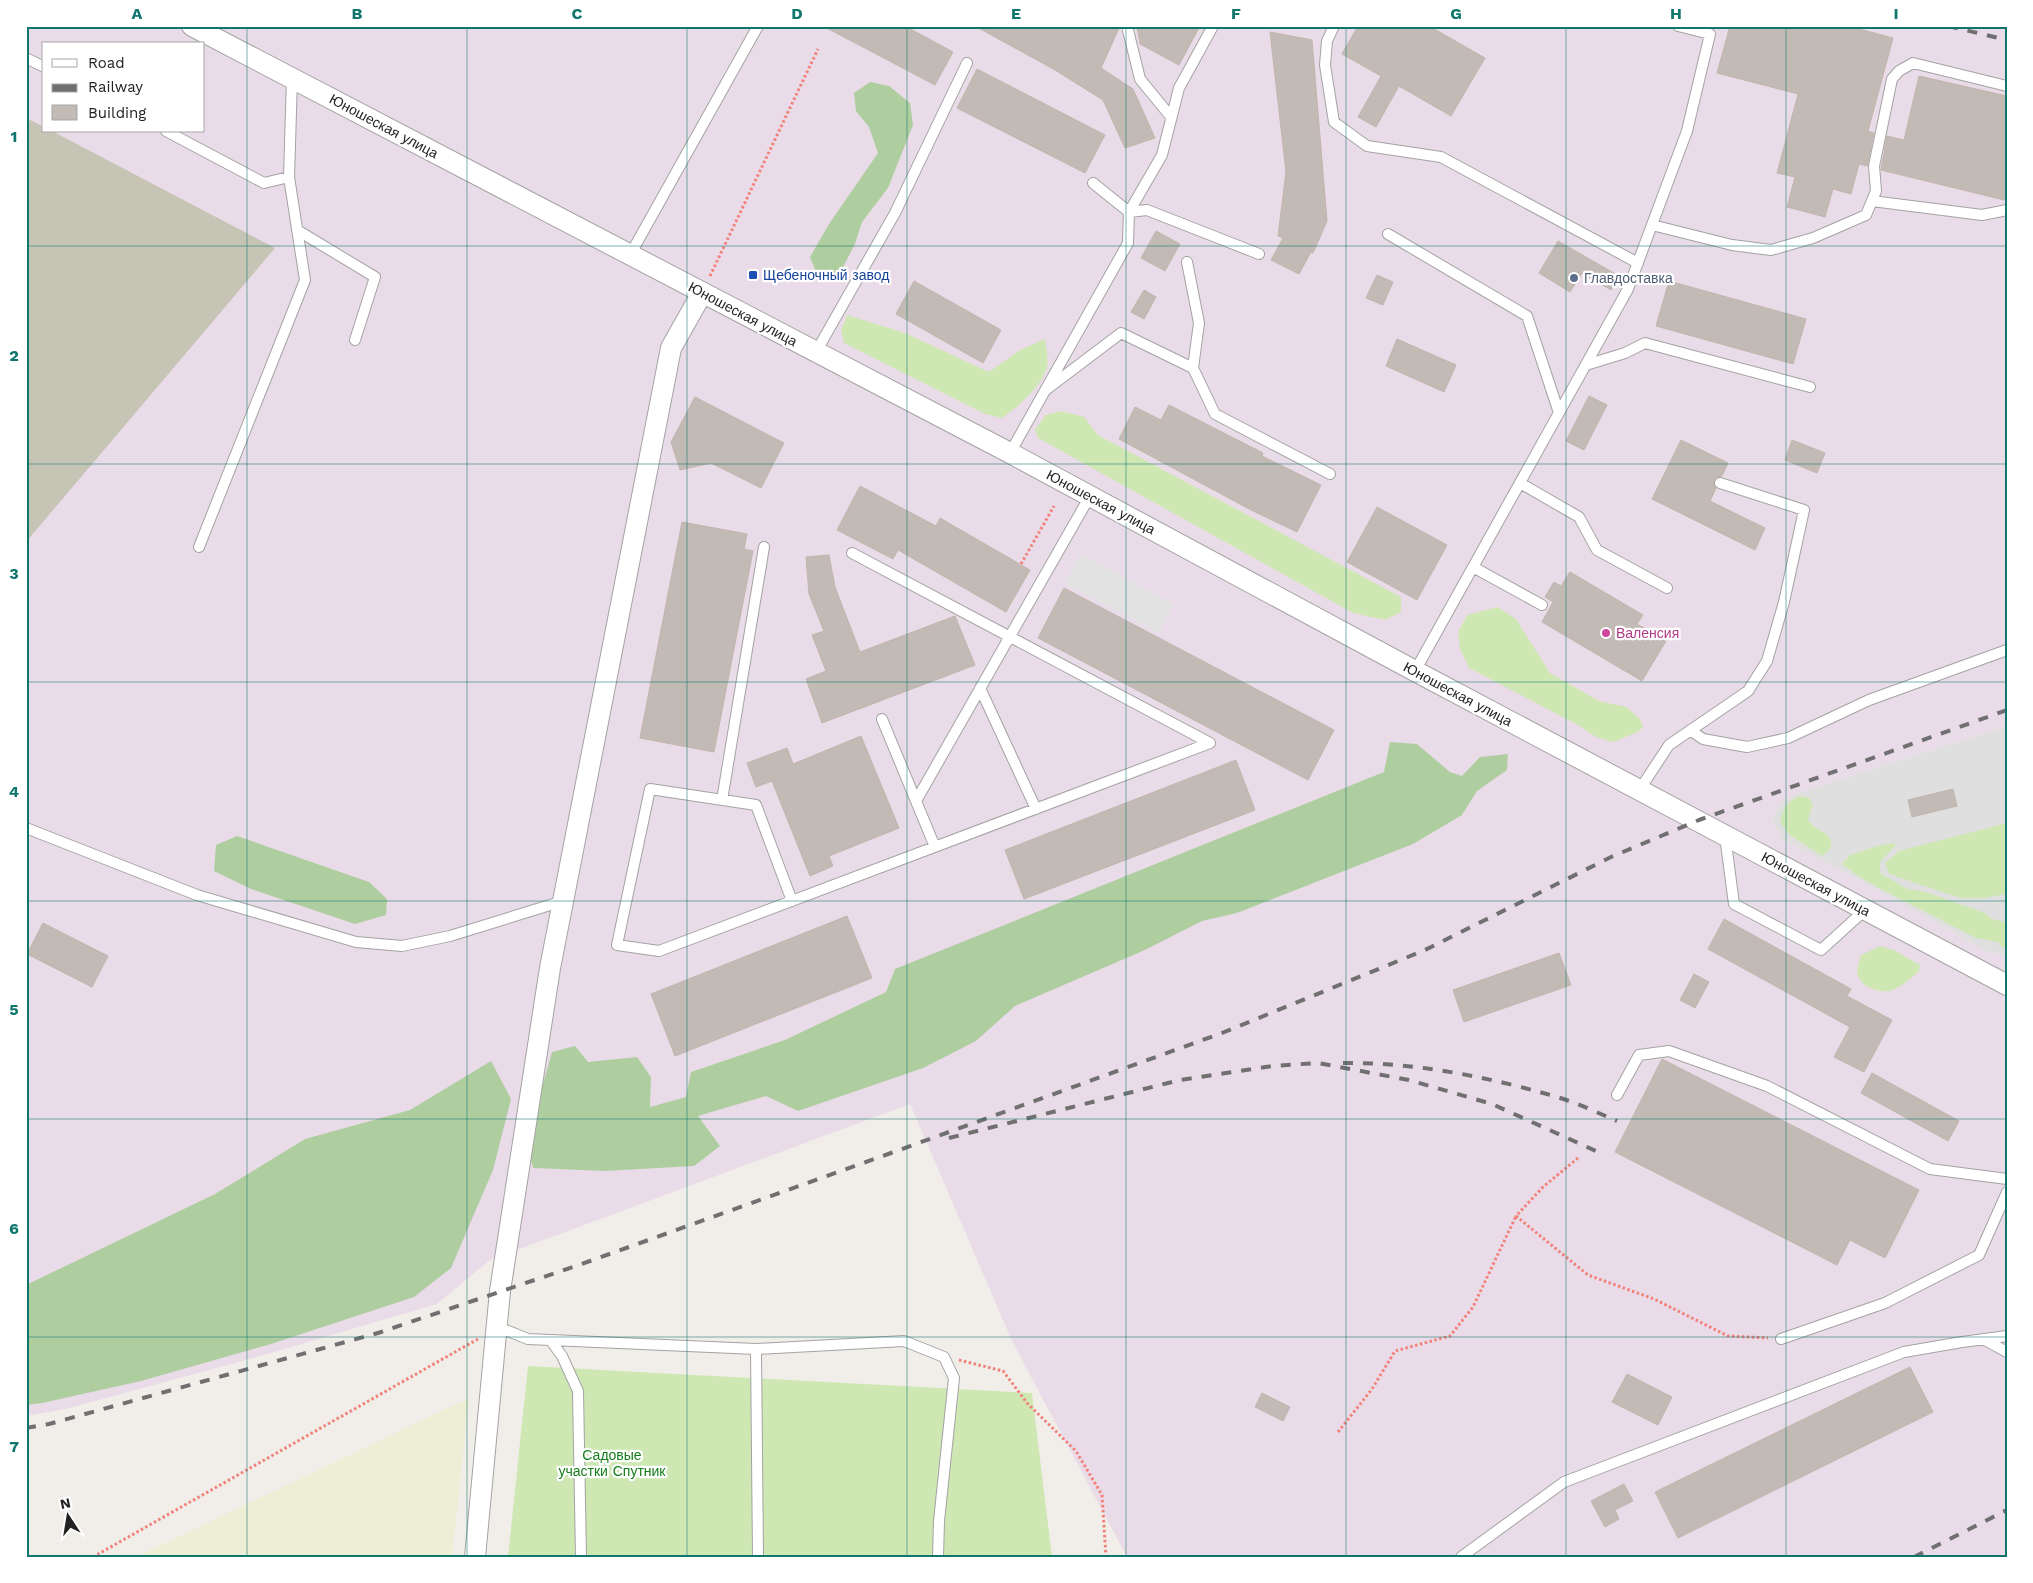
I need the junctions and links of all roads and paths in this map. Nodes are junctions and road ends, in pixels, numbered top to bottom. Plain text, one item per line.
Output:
1 (192, 26) edge
2 (758, 26) edge
3 (1127, 26) edge
4 (1213, 26) edge
5 (1334, 26) edge
6 (1678, 26) edge
7 (818, 49) dead end
8 (26, 58) edge
9 (966, 63) dead end
10 (42, 66) edge
11 (292, 79) junction
12 (2007, 86) edge
13 (1171, 118) junction
14 (168, 132) edge
15 (289, 177) junction
16 (1093, 183) dead end
17 (1872, 201) junction
18 (2007, 210) edge
19 (1129, 212) junction
20 (1652, 225) junction
21 (297, 230) junction
22 (1388, 234) dead end
23 (1259, 254) dead end
24 (630, 255) junction
25 (1187, 262) dead end
26 (1638, 263) junction
27 (702, 293) junction
28 (355, 340) dead end
29 (816, 352) junction
30 (1586, 365) junction
31 (1193, 368) junction
32 (1810, 387) dead end
33 (1044, 392) junction
34 (1559, 413) junction
35 (1010, 453) junction
36 (1330, 474) dead end
37 (1520, 483) junction
38 (1720, 483) dead end
39 (1090, 496) junction
40 (1054, 506) dead end
41 (199, 547) dead end
42 (764, 547) dead end
43 (852, 553) dead end
44 (1021, 564) dead end
45 (1473, 567) junction
46 (1667, 588) dead end
47 (1542, 605) dead end
48 (1010, 637) junction
49 (2007, 650) edge
50 (1415, 671) junction
51 (980, 688) junction
52 (882, 719) dead end
53 (1690, 730) junction
54 (1640, 789) junction
55 (722, 800) junction
56 (916, 801) junction
57 (1036, 809) junction
58 (26, 828) edge
59 (1725, 835) junction
60 (935, 847) junction
61 (563, 901) junction
62 (792, 901) junction
63 (1865, 910) junction
64 (2006, 984) edge
65 (1617, 1095) dead end
66 (1578, 1158) dead end
67 (2007, 1179) edge
68 (2007, 1192) edge
69 (1516, 1216) junction
70 (498, 1327) junction
71 (2007, 1336) edge
72 (1781, 1339) joint
73 (1983, 1339) junction
74 (551, 1341) junction
75 (756, 1349) junction
76 (2007, 1352) edge
77 (944, 1357) junction
78 (1338, 1432) dead end
79 (93, 1557) edge
80 (474, 1557) edge
81 (581, 1557) edge
82 (758, 1557) edge
83 (938, 1557) edge
84 (1106, 1557) edge
85 (1461, 1557) edge

1 - 11 street, Юношеская улица
2 - 24 lane
3 - 13 lane
4 - 13 lane
5 - 26 lane
6 - 20 lane
7 - 27 path
8 - 10 lane
9 - 29 lane
11 - 15 lane
11 - 24 street, Юношеская улица
12 - 17 lane
13 - 19 lane
14 - 15 lane
15 - 21 lane
16 - 19 lane
17 - 18 lane
17 - 20 lane
19 - 23 lane
19 - 33 lane
20 - 26 lane
21 - 28 lane
21 - 41 lane
22 - 34 lane
24 - 27 street, Юношеская улица
25 - 31 lane
26 - 30 lane
27 - 29 street, Юношеская улица
27 - 61 street
29 - 35 street, Юношеская улица
30 - 32 lane
30 - 34 lane
31 - 33 lane
31 - 36 lane
33 - 35 lane
34 - 37 lane
35 - 39 street, Юношеская улица
37 - 45 lane
37 - 46 lane
38 - 53 lane
39 - 48 lane
39 - 50 street, Юношеская улица
40 - 44 path
42 - 55 lane
43 - 48 lane
45 - 47 lane
45 - 50 lane
48 - 51 lane
48 - 57 lane
49 - 53 lane
50 - 54 street, Юношеская улица
51 - 56 lane
51 - 57 lane
52 - 56 lane
53 - 54 lane
54 - 59 street, Юношеская улица
55 - 62 lane
55 - 62 lane
56 - 60 lane
57 - 60 lane
58 - 61 lane
59 - 63 street, Юношеская улица
59 - 63 lane
60 - 62 lane
61 - 70 street
63 - 64 street, Юношеская улица
65 - 67 lane
66 - 69 path
68 - 72 lane
69 - 72 path
69 - 78 path
70 - 74 lane
70 - 79 path
70 - 80 street
71 - 73 lane
73 - 76 lane
73 - 85 lane
74 - 75 lane
74 - 81 lane
75 - 77 lane
75 - 82 lane
77 - 83 lane
77 - 84 path

